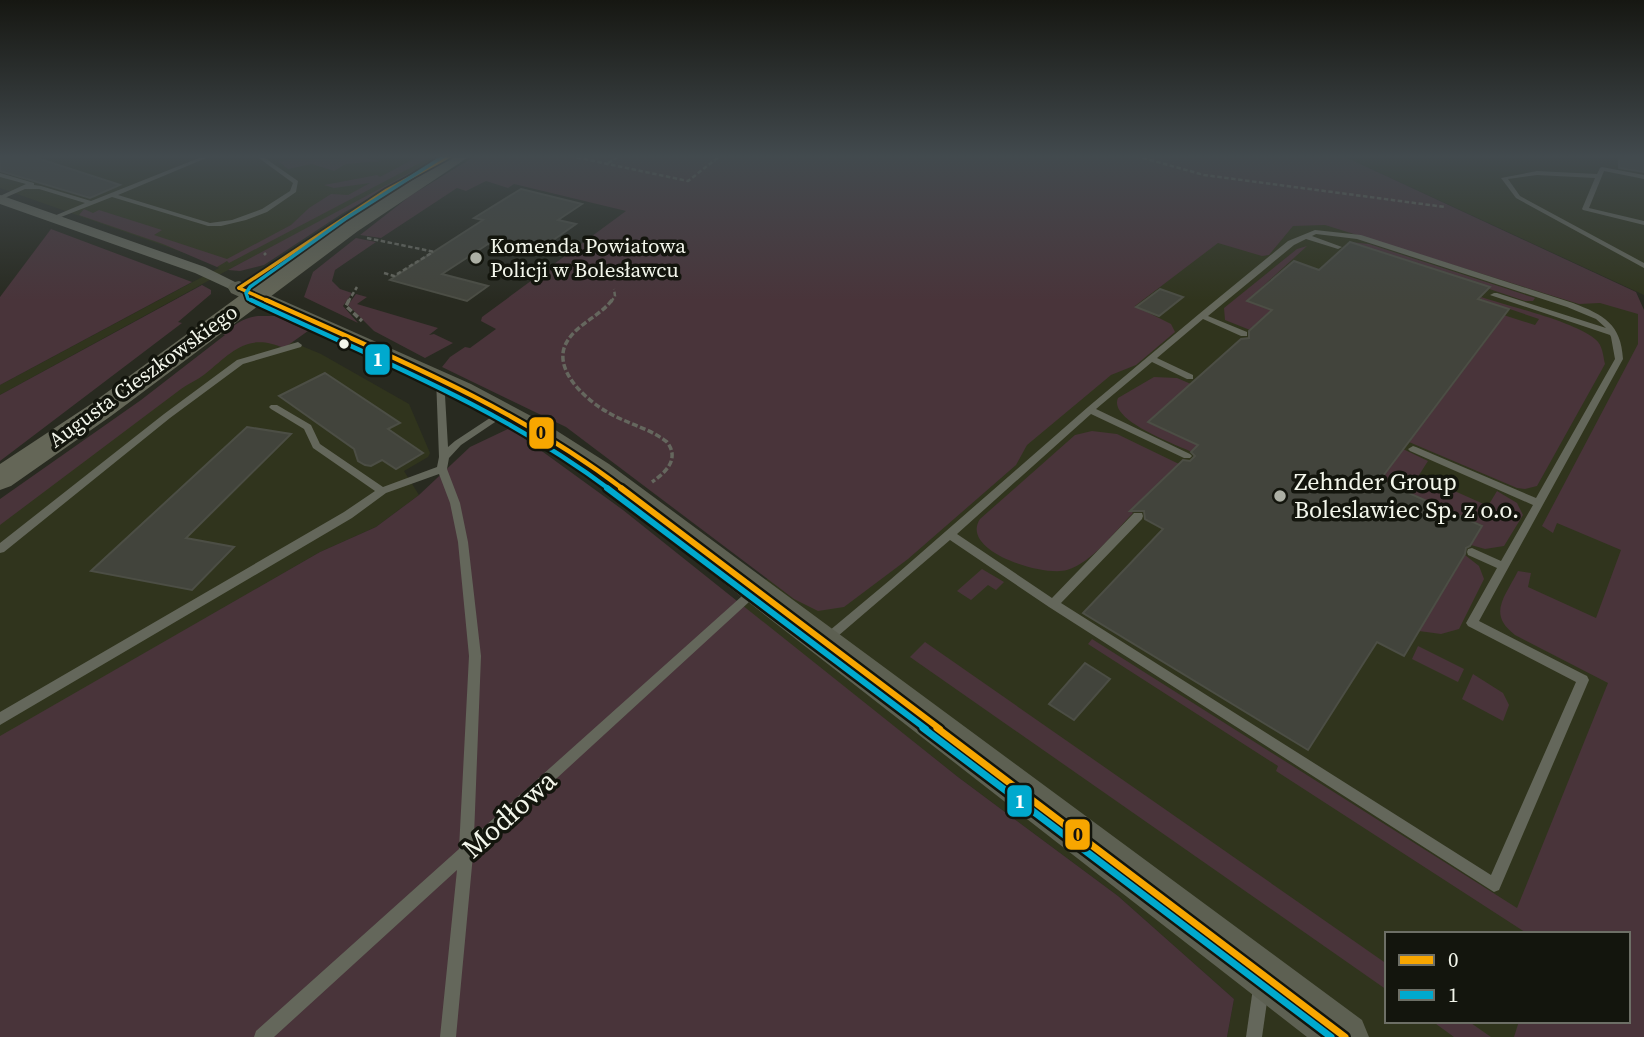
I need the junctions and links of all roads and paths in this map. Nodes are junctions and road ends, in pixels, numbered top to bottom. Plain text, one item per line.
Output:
1 (16, 204) edge
2 (88, 204) edge
3 (143, 204) edge
4 (274, 204) edge
5 (367, 204) edge
6 (384, 204) edge
7 (1433, 204) edge
8 (1532, 204) edge
9 (1587, 204) edge
10 (1445, 206) dead end
11 (56, 218) junction
12 (1644, 223) edge
13 (1304, 236) junction
14 (378, 240) dead end
15 (1338, 247) dead end
16 (1644, 265) edge
17 (384, 273) dead end
18 (357, 287) dead end
19 (614, 289) dead end
20 (247, 291) junction
21 (1494, 295) dead end
22 (1202, 316) junction
23 (366, 325) dead end
24 (1244, 334) dead end
25 (1615, 334) junction
26 (298, 345) dead end
27 (1151, 359) junction
28 (1191, 377) dead end
29 (440, 378) junction
30 (274, 407) dead end
31 (1090, 410) junction
32 (505, 412) junction
33 (1413, 449) dead end
34 (1187, 456) dead end
35 (443, 463) junction
36 (0, 465) edge
37 (0, 479) edge
38 (382, 491) junction
39 (632, 497) junction
40 (1538, 503) junction
41 (1138, 516) dead end
42 (950, 534) junction
43 (0, 549) edge
44 (1472, 552) dead end
45 (1503, 566) junction
46 (755, 591) junction
47 (1053, 604) junction
48 (823, 642) junction
49 (0, 719) edge
50 (466, 853) junction
51 (1263, 976) junction
52 (262, 1037) edge
53 (448, 1037) edge
54 (1254, 1037) edge
55 (1345, 1037) edge

1 - 11 street
2 - 11 lane
3 - 4 lane
5 - 20 main road, Augusta Cieszkowskiego
6 - 20 main road, Augusta Cieszkowskiego
7 - 10 path
8 - 16 lane
9 - 12 lane
11 - 20 street
13 - 15 lane
13 - 22 lane
13 - 25 lane
14 - 17 path
18 - 23 path
19 - 39 path
20 - 29 street
20 - 36 main road, Augusta Cieszkowskiego
20 - 37 main road, Augusta Cieszkowskiego
21 - 25 lane
22 - 24 lane
22 - 27 lane
25 - 40 lane
26 - 43 lane
27 - 28 lane
27 - 31 lane
29 - 32 street
29 - 35 lane
30 - 38 lane
31 - 34 lane
31 - 42 lane
32 - 35 lane
32 - 39 street
33 - 40 lane
35 - 38 lane
35 - 50 lane
38 - 49 lane
39 - 46 street
40 - 45 lane
41 - 47 lane
42 - 47 lane
42 - 48 lane
44 - 45 lane
45 - 47 lane
46 - 48 street
46 - 50 lane, Modłowa
48 - 51 street
50 - 52 lane, Modłowa
50 - 53 lane
51 - 54 lane
51 - 55 street

